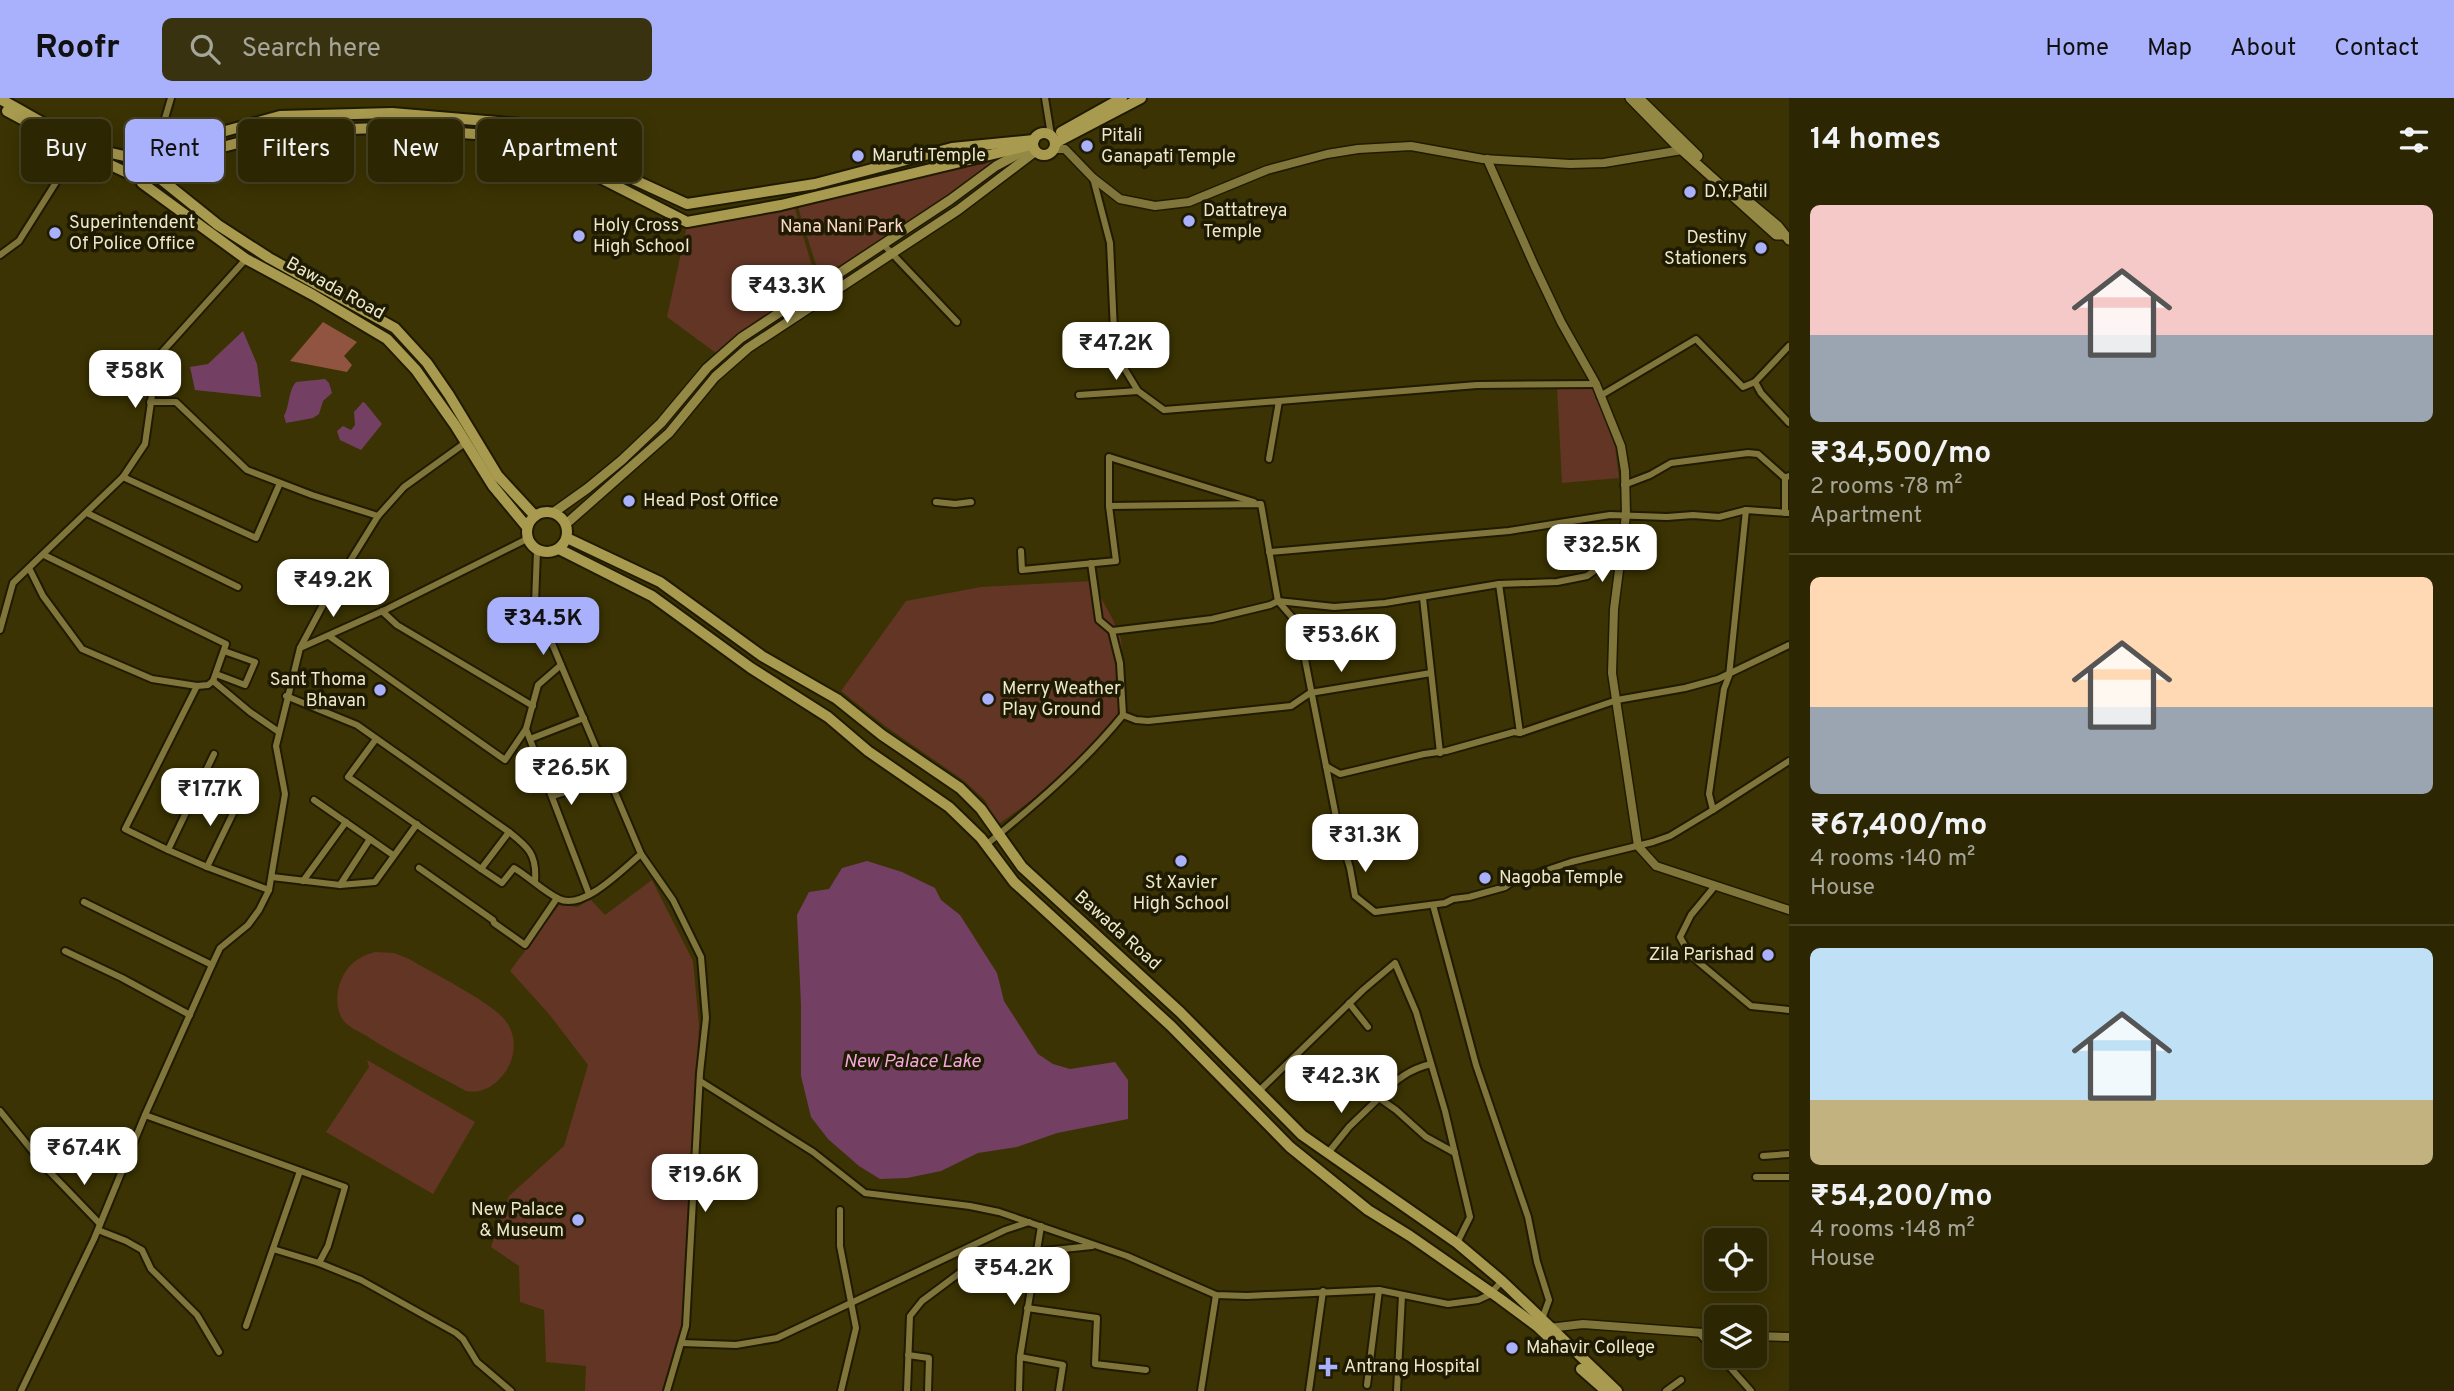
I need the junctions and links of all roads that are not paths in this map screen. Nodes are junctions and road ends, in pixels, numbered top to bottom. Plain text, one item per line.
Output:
1 (171, 98) edge
2 (1045, 98) edge
3 (1122, 98) edge
4 (1141, 98) edge
5 (1630, 98) edge
6 (1639, 98) edge
7 (0, 99) edge
8 (0, 107) edge
9 (22, 119) edge
10 (166, 119) edge
11 (477, 120) edge
12 (224, 131) edge
13 (477, 134) edge
14 (1053, 141) junction
15 (1034, 145) junction
16 (224, 147) edge
17 (1684, 148) junction
18 (125, 157) edge
19 (1487, 159) junction
20 (1093, 178) junction
21 (56, 182) edge
22 (149, 182) edge
23 (171, 182) edge
24 (609, 182) edge
25 (639, 182) edge
26 (142, 183) joint
27 (731, 198) junction
28 (733, 213) junction
29 (1786, 238) edge
30 (883, 244) junction
31 (890, 254) junction
32 (0, 255) edge
33 (246, 259) junction
34 (957, 322) dead end
35 (1789, 346) edge
36 (1755, 382) junction
37 (1596, 384) junction
38 (1138, 391) junction
39 (1079, 395) dead end
40 (1600, 396) junction
41 (1279, 401) junction
42 (149, 402) junction
43 (1789, 423) edge
44 (465, 443) junction
45 (1269, 459) dead end
46 (123, 477) junction
47 (1787, 477) edge
48 (280, 483) junction
49 (1624, 485) junction
50 (936, 502) dead end
51 (971, 502) dead end
52 (1261, 504) junction
53 (1109, 506) junction
54 (1746, 510) junction
55 (87, 513) junction
56 (553, 513) junction
57 (1787, 513) edge
58 (1626, 515) junction
59 (378, 516) junction
60 (535, 516) junction
61 (566, 524) junction
62 (527, 527) junction
63 (566, 538) junction
64 (527, 539) junction
65 (1623, 539) junction
66 (559, 549) junction
67 (537, 551) junction
68 (1021, 551) dead end
69 (1269, 552) junction
70 (44, 555) junction
71 (1091, 563) junction
72 (29, 568) junction
73 (1499, 584) junction
74 (238, 587) dead end
75 (1423, 598) junction
76 (1278, 601) junction
77 (382, 611) junction
78 (0, 630) edge
79 (1112, 631) junction
80 (329, 636) junction
81 (1789, 645) edge
82 (300, 648) junction
83 (224, 651) junction
84 (561, 665) junction
85 (1431, 673) junction
86 (1728, 676) junction
87 (214, 677) junction
88 (197, 685) junction
89 (1310, 693) junction
90 (286, 696) junction
91 (1617, 700) junction
92 (533, 706) junction
93 (1123, 715) junction
94 (584, 718) junction
95 (526, 729) junction
96 (279, 732) junction
97 (1521, 733) junction
98 (530, 738) junction
99 (376, 739) junction
100 (597, 750) junction
101 (1440, 753) junction
102 (214, 754) dead end
103 (1789, 761) edge
104 (1326, 766) junction
105 (542, 769) junction
106 (609, 778) junction
107 (553, 796) junction
108 (314, 800) dead end
109 (239, 801) dead end
110 (1713, 810) junction
111 (346, 822) junction
112 (417, 824) junction
113 (509, 832) junction
114 (999, 836) junction
115 (370, 839) junction
116 (987, 844) junction
117 (1638, 846) junction
118 (168, 850) junction
119 (640, 854) junction
120 (393, 855) junction
121 (207, 867) junction
122 (419, 868) dead end
123 (481, 869) junction
124 (272, 877) junction
125 (303, 881) junction
126 (535, 881) junction
127 (340, 885) junction
128 (1715, 886) junction
129 (269, 890) junction
130 (589, 894) junction
131 (557, 898) junction
132 (84, 902) dead end
133 (1433, 905) junction
134 (1789, 910) edge
135 (65, 951) dead end
136 (212, 965) junction
137 (1349, 1003) junction
138 (1789, 1010) edge
139 (190, 1014) junction
140 (1368, 1027) dead end
141 (1431, 1064) junction
142 (700, 1081) junction
143 (1258, 1092) junction
144 (1379, 1098) junction
145 (0, 1111) edge
146 (145, 1115) junction
147 (1455, 1153) junction
148 (1327, 1154) junction
149 (1789, 1154) edge
150 (1763, 1156) dead end
151 (300, 1171) junction
152 (1756, 1177) dead end
153 (1789, 1177) edge
154 (840, 1210) dead end
155 (1029, 1221) junction
156 (1041, 1226) junction
157 (99, 1227) junction
158 (1457, 1243) junction
159 (1095, 1246) junction
160 (273, 1250) junction
161 (1037, 1252) junction
162 (319, 1263) junction
163 (1502, 1281) junction
164 (1379, 1290) junction
165 (1323, 1291) junction
166 (1490, 1292) junction
167 (1216, 1295) junction
168 (1402, 1295) junction
169 (851, 1301) junction
170 (1027, 1308) junction
171 (246, 1326) dead end
172 (1544, 1326) junction
173 (1699, 1333) junction
174 (1704, 1333) edge
175 (1767, 1336) edge
176 (1789, 1337) edge
177 (1704, 1339) edge
178 (682, 1343) junction
179 (219, 1352) dead end
180 (908, 1354) junction
181 (1020, 1357) junction
182 (1730, 1368) edge
183 (1146, 1370) dead end
184 (1681, 1380) dead end
185 (1367, 1385) dead end
186 (21, 1391) edge
187 (512, 1391) edge
188 (667, 1391) edge
189 (841, 1391) edge
190 (906, 1391) edge
191 (928, 1391) edge
192 (1019, 1391) edge
193 (1059, 1391) edge
194 (1201, 1391) edge
195 (1309, 1391) edge
196 (1397, 1391) edge
197 (1606, 1391) edge
198 (1617, 1391) edge
199 (1666, 1391) edge
200 (1751, 1391) edge

1 - 10 street
2 - 14 street
3 - 14 main road
4 - 14 main road
5 - 17 main road
6 - 17 main road
7 - 18 main road
8 - 9 main road
11 - 12 main road
13 - 16 main road
14 - 15 main road
14 - 15 main road
14 - 20 street
15 - 27 main road
15 - 28 main road
15 - 30 main road
15 - 31 main road
17 - 19 street
17 - 29 main road
19 - 20 street
19 - 37 street
20 - 38 street
21 - 32 street
22 - 26 main road
23 - 60 main road
24 - 28 main road
25 - 27 main road
26 - 33 main road, Bawada Road
27 - 28 street
30 - 31 street
30 - 56 main road
31 - 34 street
31 - 61 main road
33 - 42 street
33 - 44 main road, Bawada Road
35 - 36 street
36 - 40 street
36 - 43 street
37 - 40 street
37 - 41 street
38 - 39 street
38 - 41 street
40 - 49 street
41 - 45 street
42 - 46 street
42 - 48 street
44 - 59 street
44 - 62 main road, Bawada Road
46 - 48 street
46 - 55 street
47 - 49 street
47 - 57 street
48 - 59 street
49 - 58 street
50 - 51 street
52 - 53 street
52 - 53 street
52 - 69 street
53 - 71 street
54 - 57 street
54 - 58 street
54 - 86 street
55 - 70 street
55 - 74 street
56 - 60 main road
56 - 61 main road
58 - 65 street
58 - 69 street
59 - 82 street
60 - 62 main road
61 - 63 main road
62 - 64 main road
63 - 66 main road
63 - 114 main road, Bawada Road
64 - 67 main road
64 - 77 street
65 - 73 street
65 - 91 street
66 - 67 main road
66 - 116 main road
67 - 84 street
68 - 71 street
69 - 76 street
70 - 72 street
70 - 83 street
71 - 79 street
72 - 78 street
72 - 88 street
73 - 75 street
73 - 97 street
75 - 76 street
75 - 85 street
76 - 79 street
76 - 89 street
77 - 80 street
77 - 92 street
79 - 93 street
80 - 82 street
80 - 95 street
81 - 86 street
82 - 90 street
83 - 87 street
83 - 87 street
84 - 92 street
84 - 94 street
85 - 89 street
85 - 101 street
86 - 91 street
86 - 110 street
87 - 88 street
87 - 96 street
88 - 118 street
89 - 93 street
89 - 104 street
90 - 96 street
90 - 99 street
91 - 97 street
91 - 117 street
92 - 95 street
93 - 114 street
94 - 98 street
94 - 100 street
95 - 98 street
96 - 124 street
97 - 101 street
98 - 105 street
99 - 112 street
99 - 113 street
100 - 105 street
100 - 106 street
101 - 104 street
102 - 118 street
103 - 110 street
104 - 133 street
105 - 107 street
106 - 107 street
106 - 119 street
107 - 130 street
108 - 111 street
109 - 121 street
110 - 117 street
111 - 115 street
111 - 125 street
112 - 120 street
112 - 123 street
113 - 123 street
113 - 126 street
114 - 116 street
114 - 143 main road, Bawada Road
115 - 120 street
115 - 127 street
116 - 166 main road
117 - 128 street
117 - 133 street
118 - 121 street
119 - 130 street
119 - 142 street
120 - 127 street
121 - 129 street
122 - 131 street
123 - 126 street
124 - 125 street
124 - 129 street
125 - 127 street
126 - 131 street
128 - 134 street
128 - 138 street
129 - 136 street
130 - 131 street
132 - 136 street
133 - 172 street
135 - 139 street
136 - 139 street
137 - 140 street
137 - 141 street
137 - 143 street
139 - 146 street
141 - 144 street
141 - 147 street
142 - 155 street
142 - 178 street
143 - 148 main road, Bawada Road
144 - 147 street
144 - 148 street
145 - 157 street
146 - 151 street
146 - 157 street
147 - 158 street
148 - 158 main road, Bawada Road
149 - 150 street
151 - 160 street
151 - 162 street
152 - 153 street
154 - 169 street
155 - 156 street
155 - 169 street
156 - 159 street
156 - 161 street
157 - 179 street
157 - 186 street
158 - 163 main road, Bawada Road
159 - 161 street
159 - 167 street
160 - 162 street
160 - 171 street
161 - 170 street
161 - 180 street
162 - 187 street
163 - 166 street
163 - 172 main road, Bawada Road
164 - 165 street
164 - 168 street
164 - 185 street
165 - 167 street
165 - 195 street
166 - 168 street
166 - 172 main road
167 - 194 street
168 - 196 street
169 - 178 street
169 - 189 street
170 - 181 street
170 - 183 street
172 - 173 street
172 - 197 main road
172 - 198 main road, Bawada Road
173 - 174 street
173 - 177 street
175 - 176 street
178 - 188 street
180 - 190 street
180 - 191 street
181 - 192 street
181 - 193 street
182 - 200 street
184 - 199 street

